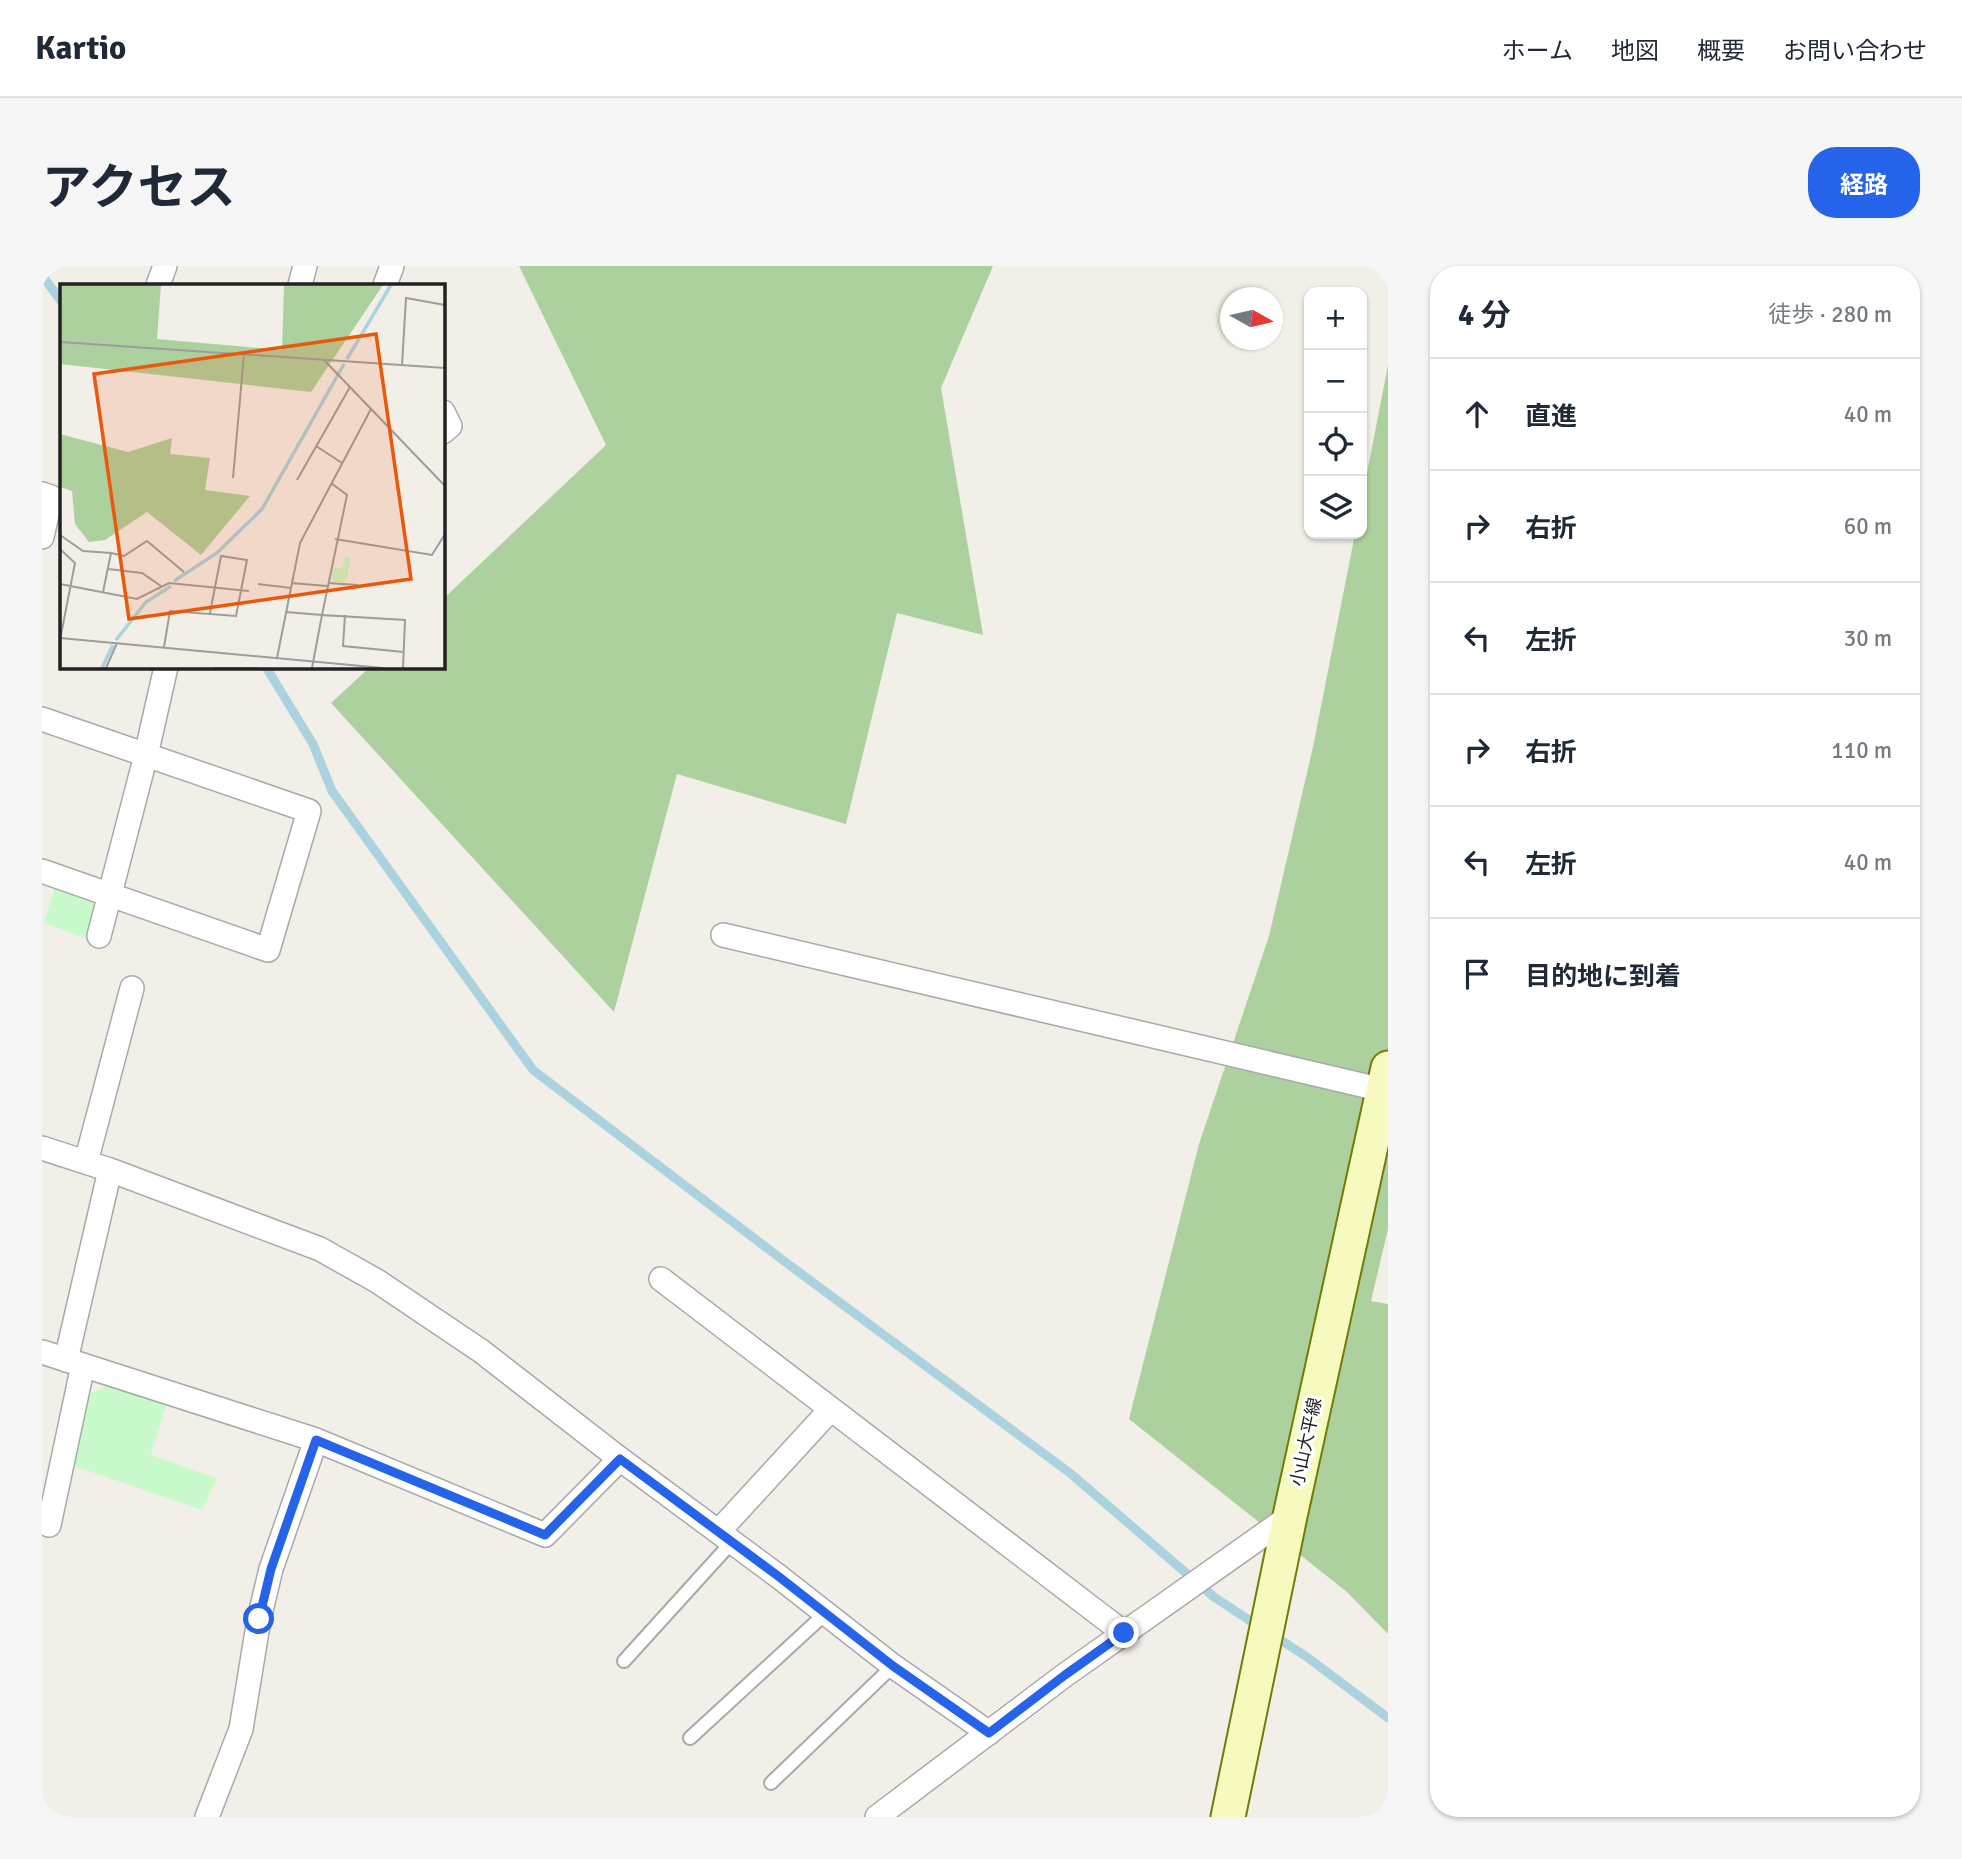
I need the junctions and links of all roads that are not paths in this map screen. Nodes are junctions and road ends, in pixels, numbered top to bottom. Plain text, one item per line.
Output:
1 (165, 266) edge
2 (305, 266) edge
3 (392, 266) edge
4 (158, 284) edge
5 (300, 284) edge
6 (385, 284) edge
7 (444, 414) edge
8 (444, 431) edge
9 (42, 494) edge
10 (42, 537) edge
11 (166, 668) edge
12 (42, 719) edge
13 (146, 755) junction
14 (42, 871) edge
15 (109, 895) junction
16 (723, 935) dead end
17 (99, 936) dead end
18 (132, 988) dead end
19 (1386, 1079) edge
20 (42, 1148) edge
21 (86, 1163) junction
22 (110, 1170) junction
23 (661, 1279) dead end
24 (42, 1352) edge
25 (74, 1362) junction
26 (831, 1409) junction
27 (316, 1440) junction
28 (620, 1459) junction
29 (1290, 1516) junction
30 (48, 1525) dead end
31 (726, 1537) junction
32 (826, 1613) junction
33 (1124, 1633) junction
34 (624, 1661) dead end
35 (893, 1666) junction
36 (989, 1733) junction
37 (690, 1738) dead end
38 (771, 1783) dead end
39 (207, 1817) edge
40 (877, 1817) edge
41 (1228, 1817) edge

1 - 4 street
2 - 5 street
3 - 6 street
7 - 8 street
9 - 10 street
11 - 13 street
12 - 13 street
13 - 15 street
13 - 15 street
14 - 15 street
15 - 17 street
16 - 19 street
18 - 21 street
19 - 29 main road, 小山大平線
20 - 21 street
21 - 22 street
22 - 25 street
22 - 28 street
23 - 26 street
24 - 25 street
25 - 27 street
25 - 30 street
26 - 31 street
26 - 33 street
27 - 28 street
27 - 39 street
28 - 31 street
29 - 33 street
29 - 41 main road, 小山大平線
31 - 32 street
31 - 34 lane
32 - 35 street
32 - 37 lane
33 - 36 street
35 - 36 street
35 - 38 lane
36 - 40 street

